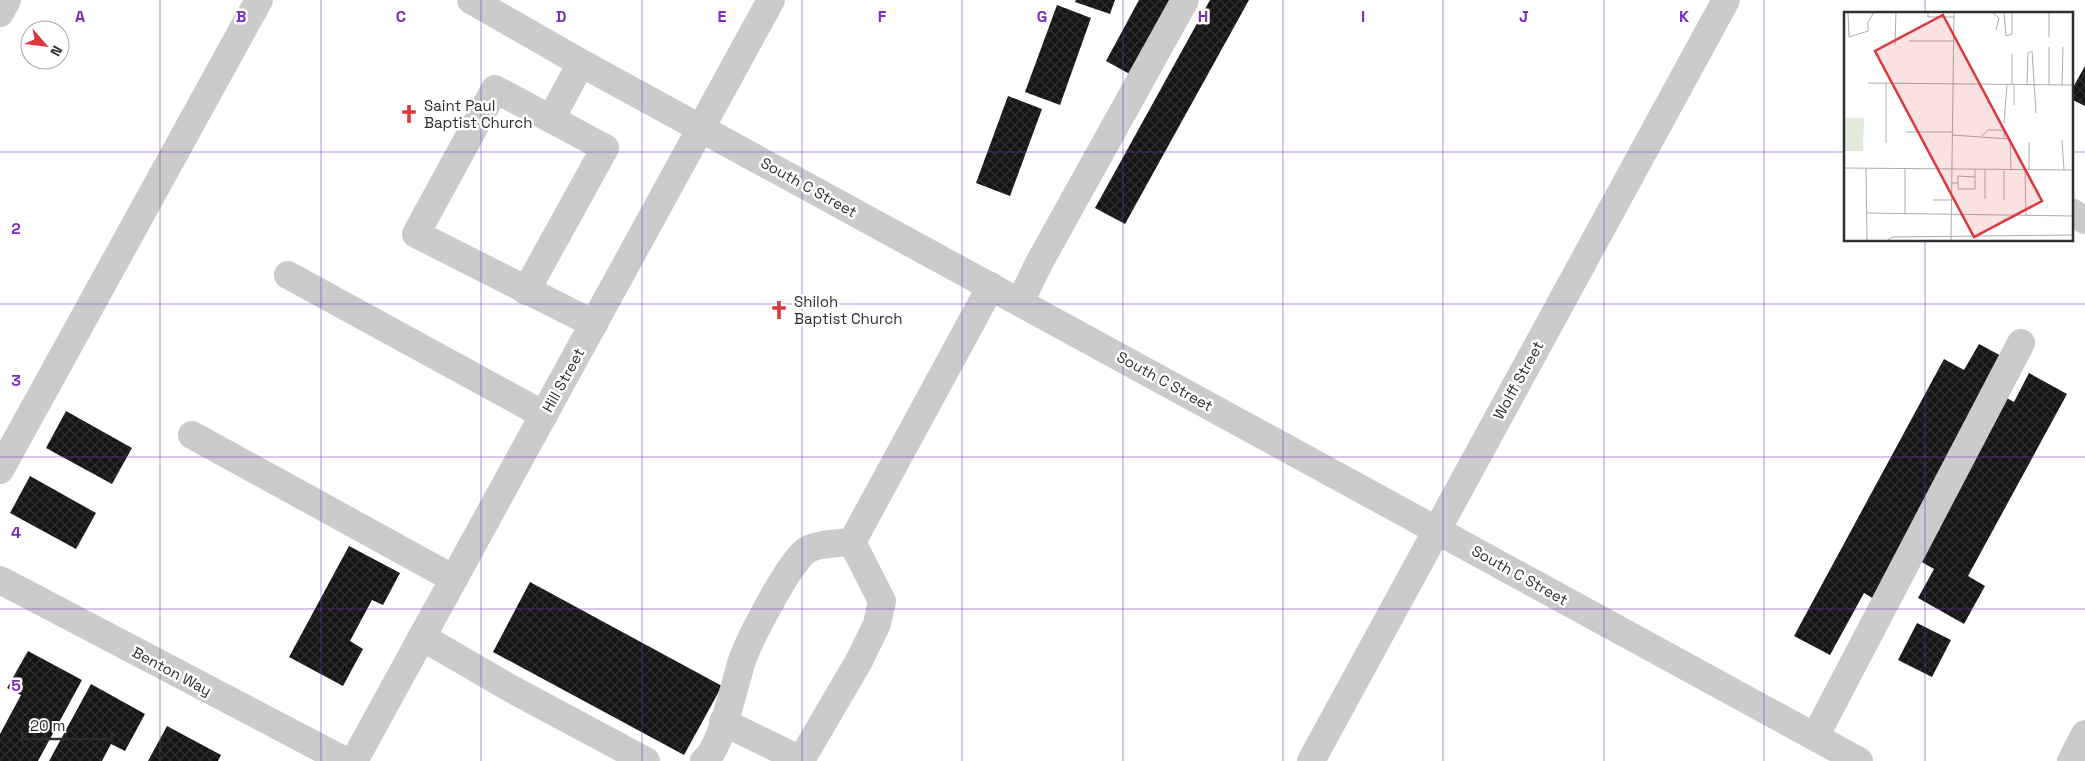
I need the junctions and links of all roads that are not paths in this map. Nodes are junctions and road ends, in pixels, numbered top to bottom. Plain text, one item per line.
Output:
1 (7, 0) edge
2 (259, 0) edge
3 (470, 0) edge
4 (772, 0) edge
5 (1185, 0) edge
6 (1726, 0) edge
7 (0, 13) edge
8 (581, 63) junction
9 (551, 119) junction
10 (702, 128) junction
11 (2072, 213) edge
12 (2085, 220) edge
13 (288, 275) dead end
14 (991, 286) junction
15 (526, 291) junction
16 (1020, 302) junction
17 (594, 324) junction
18 (2021, 343) dead end
19 (544, 415) junction
20 (192, 435) dead end
21 (0, 470) edge
22 (1437, 530) junction
23 (852, 542) junction
24 (454, 579) junction
25 (0, 580) edge
26 (422, 637) junction
27 (724, 722) junction
28 (2085, 734) edge
29 (1816, 737) junction
30 (345, 761) edge
31 (354, 761) edge
32 (646, 761) edge
33 (704, 761) edge
34 (1311, 761) edge
35 (1859, 761) edge
36 (2071, 761) edge

1 - 7 street
2 - 21 street
3 - 8 street, South C Street
4 - 10 street, Hill Street
5 - 16 street
6 - 22 street, Wolff Street
8 - 9 street
8 - 10 street, South C Street
9 - 15 street
9 - 15 street
10 - 14 street, South C Street
10 - 17 street, Hill Street
11 - 12 street
13 - 19 street
14 - 16 street, South C Street
14 - 23 street
15 - 17 street
16 - 22 street, South C Street
17 - 19 street, Hill Street
18 - 29 street
19 - 24 street, Hill Street
20 - 24 street
22 - 29 street, South C Street
22 - 34 street, Wolff Street
23 - 27 street
23 - 27 street
24 - 26 street, Hill Street
25 - 30 street, Benton Way
26 - 31 street, Hill Street
26 - 32 street
27 - 33 street
28 - 36 street
29 - 35 street, South C Street

